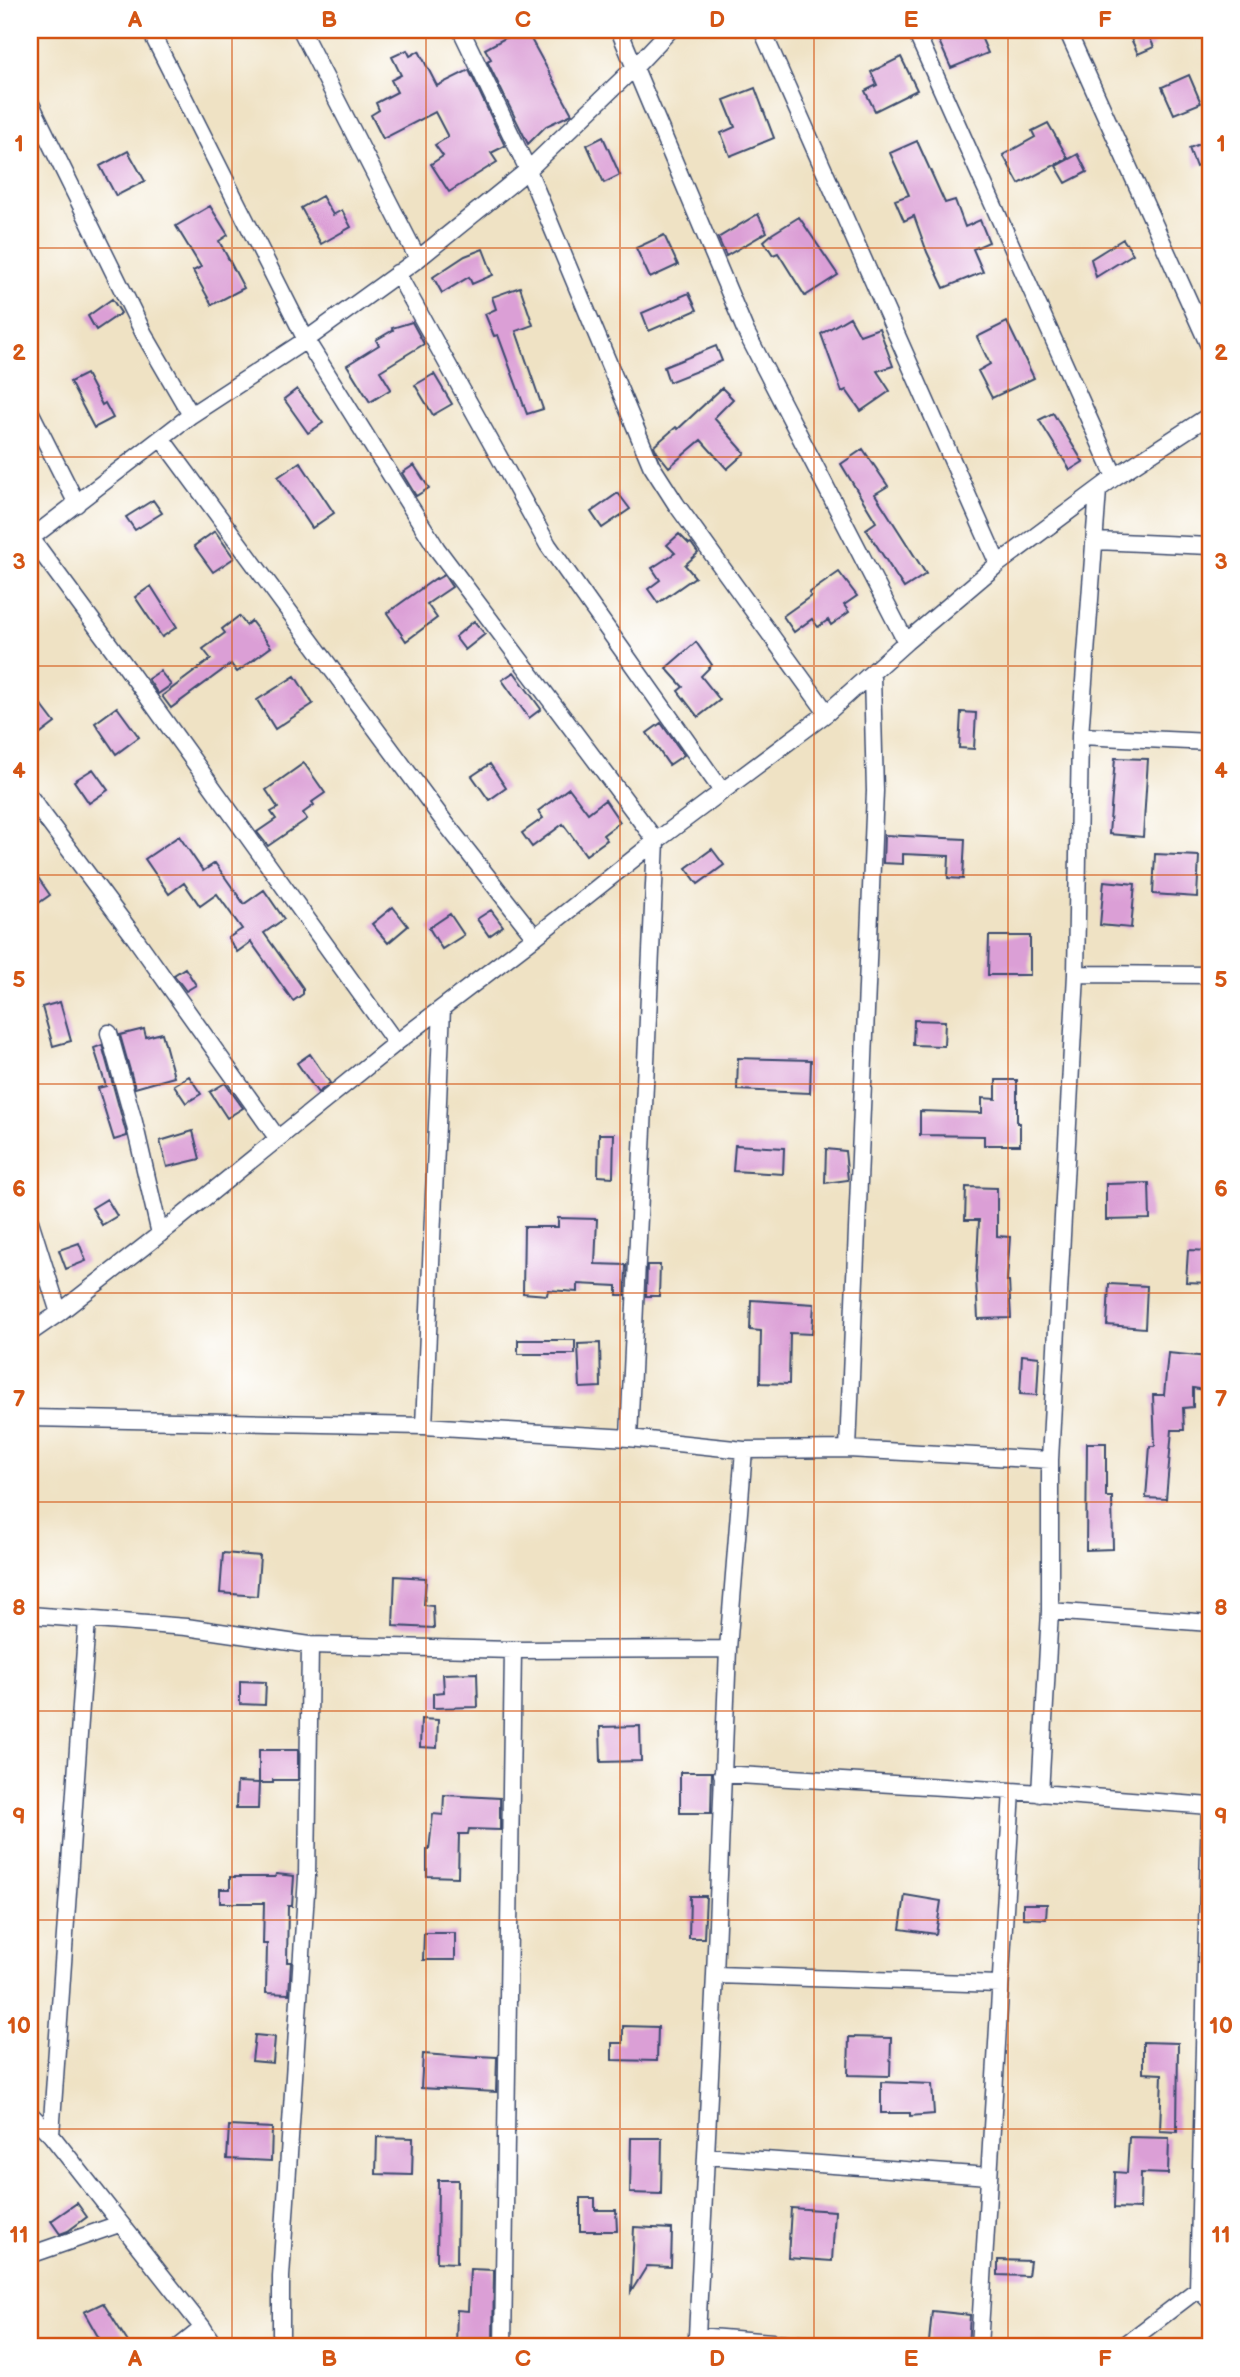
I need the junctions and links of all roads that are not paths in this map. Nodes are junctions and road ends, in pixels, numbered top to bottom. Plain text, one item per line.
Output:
1 (150, 30) edge
2 (302, 30) edge
3 (461, 30) edge
4 (619, 30) edge
5 (670, 30) edge
6 (761, 30) edge
7 (915, 30) edge
8 (1068, 30) edge
9 (636, 66) junction
10 (30, 102) edge
11 (528, 170) junction
12 (418, 259) junction
13 (397, 273) junction
14 (306, 340) junction
15 (1210, 348) edge
16 (30, 411) edge
17 (191, 415) junction
18 (1210, 415) edge
19 (161, 438) junction
20 (1115, 477) junction
21 (1098, 490) junction
22 (77, 504) junction
23 (30, 538) edge
24 (1096, 541) junction
25 (1210, 546) edge
26 (998, 564) junction
27 (906, 642) junction
28 (872, 675) junction
29 (827, 713) junction
30 (1080, 736) junction
31 (1210, 742) edge
32 (722, 791) junction
33 (30, 797) edge
34 (656, 841) junction
35 (535, 937) junction
36 (1076, 974) junction
37 (1210, 975) edge
38 (442, 1008) junction
39 (109, 1033) dead end
40 (396, 1043) junction
41 (278, 1139) junction
42 (30, 1221) edge
43 (160, 1234) junction
44 (59, 1313) junction
45 (30, 1333) edge
46 (30, 1418) edge
47 (424, 1426) junction
48 (629, 1438) junction
49 (848, 1449) junction
50 (744, 1450) junction
51 (1050, 1461) junction
52 (1050, 1611) junction
53 (30, 1615) edge
54 (87, 1620) junction
55 (1210, 1623) edge
56 (310, 1645) junction
57 (728, 1648) junction
58 (513, 1650) junction
59 (722, 1774) junction
60 (1012, 1791) junction
61 (1040, 1794) junction
62 (1210, 1806) edge
63 (715, 1975) junction
64 (1000, 1984) junction
65 (30, 2114) edge
66 (51, 2135) junction
67 (705, 2156) junction
68 (989, 2176) junction
69 (119, 2224) junction
70 (30, 2255) edge
71 (1198, 2289) junction
72 (1210, 2301) edge
73 (203, 2328) junction
74 (698, 2342) edge
75 (178, 2347) edge
76 (215, 2347) edge
77 (281, 2347) edge
78 (503, 2347) edge
79 (832, 2347) edge
80 (979, 2347) edge
81 (1122, 2347) edge

1 - 14 street
2 - 12 street
3 - 11 street
4 - 9 street
5 - 9 street
6 - 26 street
7 - 20 street
8 - 15 street
9 - 11 street
9 - 27 street
10 - 17 street
11 - 12 street
11 - 29 street
12 - 13 street
13 - 14 street
13 - 32 street
14 - 17 street
14 - 34 street
16 - 22 street
17 - 19 street
18 - 20 street
19 - 22 street
19 - 35 street
20 - 21 street
21 - 24 street
21 - 26 street
22 - 23 street
23 - 40 street
24 - 25 street
24 - 30 street
26 - 27 street
27 - 28 street
28 - 29 street
28 - 49 street
29 - 32 street
30 - 31 street
30 - 36 street
32 - 34 street
33 - 41 street
34 - 35 street
34 - 48 street
35 - 38 street
36 - 37 street
36 - 51 street
38 - 40 street
38 - 47 street
39 - 43 street
40 - 41 street
41 - 43 street
42 - 44 street
43 - 44 street
44 - 45 street
46 - 47 street
47 - 48 street
48 - 50 street
49 - 50 street
49 - 51 street
50 - 57 street
51 - 52 street
52 - 55 street
52 - 61 street
53 - 54 street
54 - 56 street
54 - 66 street
56 - 58 street
56 - 77 street
57 - 58 street
57 - 59 street
58 - 78 street
59 - 60 street
59 - 63 street
60 - 61 street
60 - 64 street
61 - 62 street
62 - 71 street
63 - 64 street
63 - 67 street
64 - 68 street
65 - 66 street
66 - 69 street
67 - 68 street
67 - 74 street
68 - 80 street
69 - 70 street
69 - 73 street
71 - 72 street
71 - 81 street
73 - 75 street
73 - 76 street
74 - 79 street

